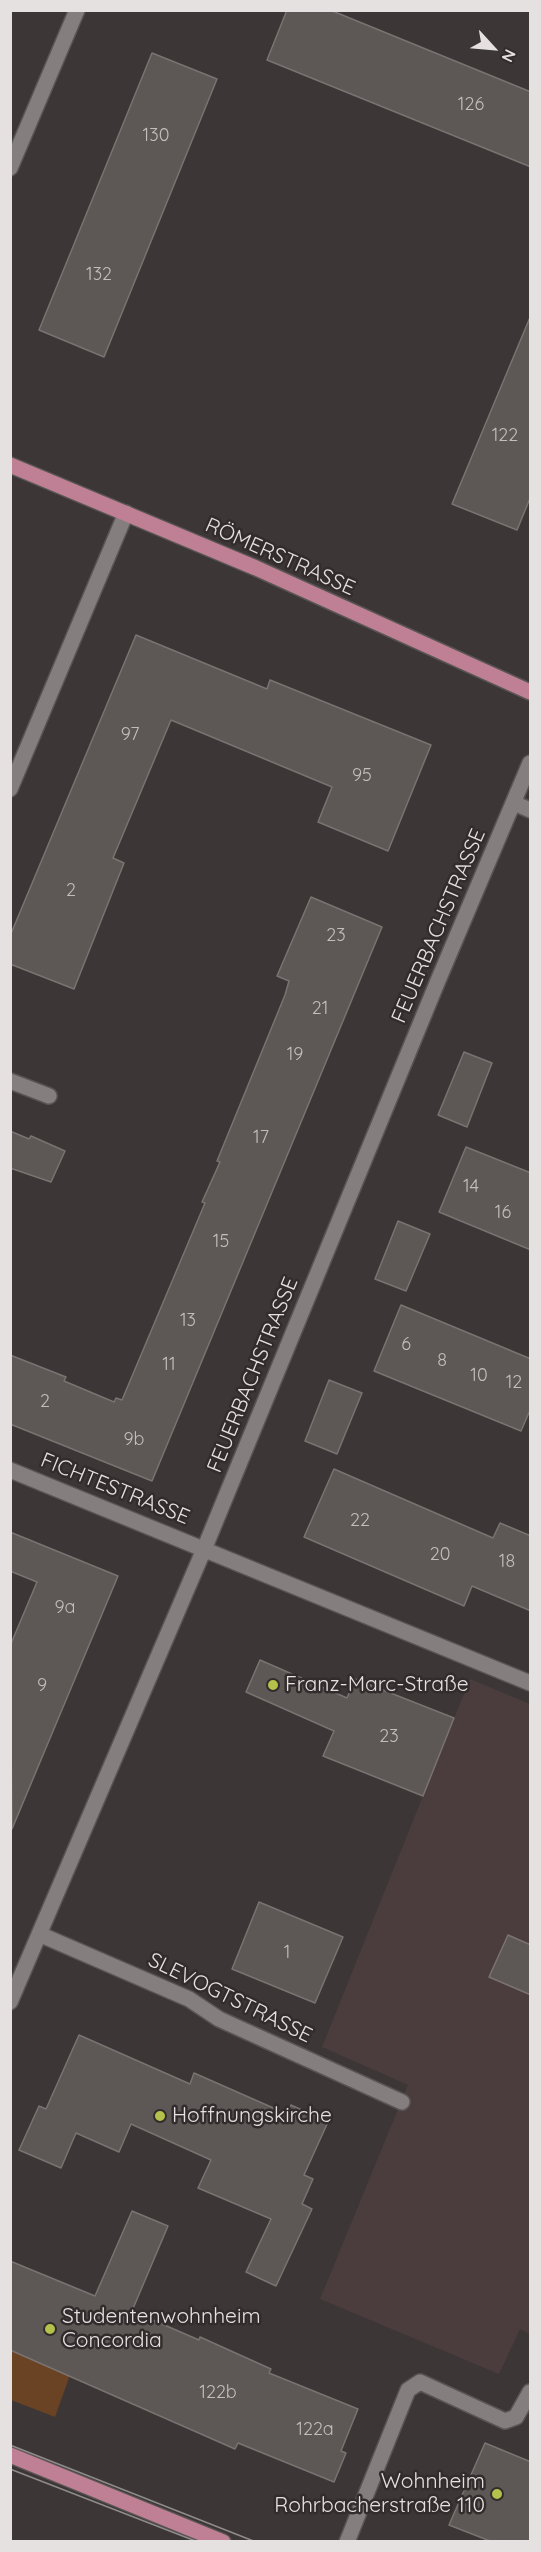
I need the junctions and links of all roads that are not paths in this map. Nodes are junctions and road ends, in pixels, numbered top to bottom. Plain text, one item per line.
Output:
1 (77, 10) edge
2 (10, 168) edge
3 (10, 465) edge
4 (126, 513) junction
5 (531, 692) edge
6 (531, 763) edge
7 (10, 789) edge
8 (514, 803) junction
9 (531, 810) edge
10 (10, 1081) edge
11 (49, 1096) dead end
12 (10, 1470) edge
13 (205, 1547) junction
14 (531, 1683) edge
15 (39, 1934) junction
16 (10, 2002) edge
17 (402, 2102) dead end
18 (531, 2392) edge
19 (10, 2455) edge
20 (199, 2537) edge
21 (223, 2541) edge
22 (347, 2541) edge

1 - 2 street
3 - 4 main road, RÖMERSTRASSE
4 - 5 main road, RÖMERSTRASSE
4 - 7 street
6 - 8 street, FEUERBACHSTRASSE
8 - 9 street
8 - 13 street, FEUERBACHSTRASSE
10 - 11 street
12 - 13 street, FICHTESTRASSE
13 - 14 street
13 - 15 street, FEUERBACHSTRASSE
15 - 16 street, FEUERBACHSTRASSE
15 - 17 street, SLEVOGTSTRASSE
18 - 22 street
19 - 20 main road
20 - 21 main road

